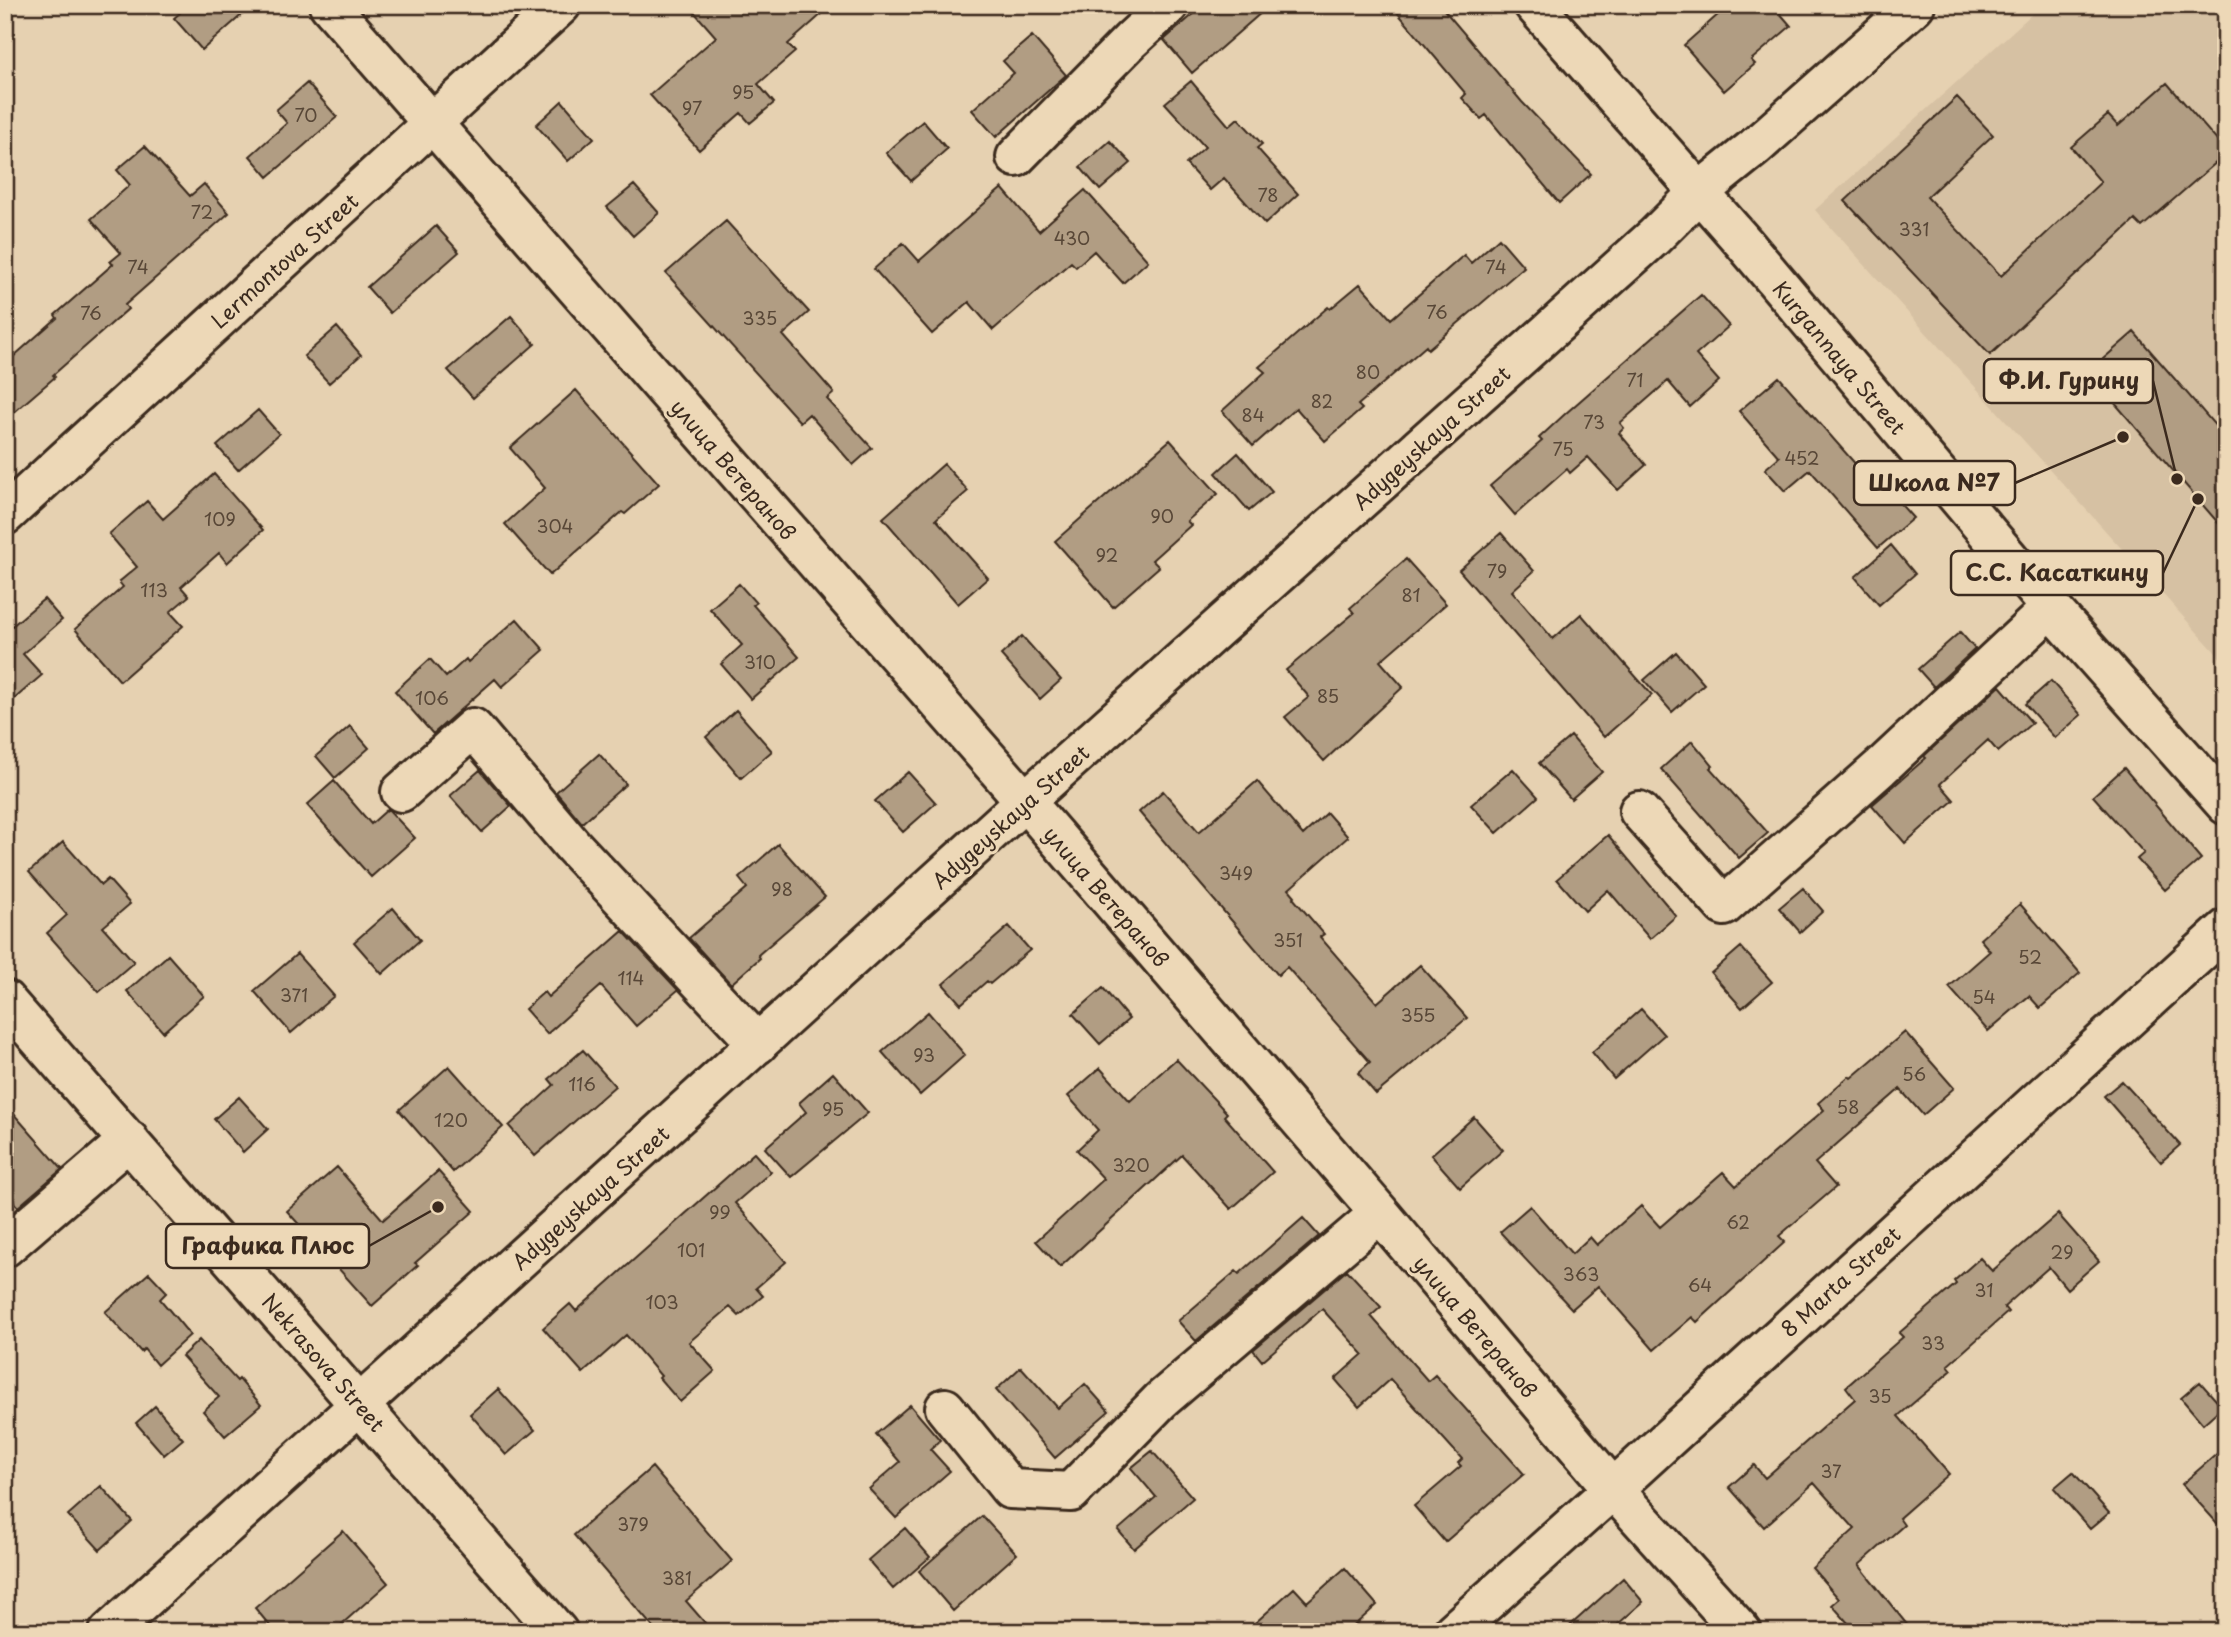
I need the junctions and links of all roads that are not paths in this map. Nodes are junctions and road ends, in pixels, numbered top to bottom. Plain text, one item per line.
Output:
1 (329, 5) edge
2 (561, 5) edge
3 (1169, 5) edge
4 (1534, 5) edge
5 (1915, 5) edge
6 (432, 124) junction
7 (1016, 157) dead end
8 (1699, 191) junction
9 (5, 514) edge
10 (2051, 608) junction
11 (401, 792) dead end
12 (1025, 801) junction
13 (2226, 805) edge
14 (1639, 811) dead end
15 (2226, 929) edge
16 (5, 1000) edge
17 (758, 1044) junction
18 (129, 1140) junction
19 (1380, 1213) junction
20 (5, 1247) edge
21 (362, 1405) junction
22 (945, 1408) dead end
23 (1613, 1489) junction
24 (109, 1632) edge
25 (558, 1632) edge
26 (1453, 1632) edge
27 (1742, 1632) edge

1 - 6 street, улица Ветеранов
2 - 6 street, Lermontova Street
3 - 7 street
4 - 8 street, Kurgannaya Street
5 - 8 street, Adygeyskaya Street
6 - 9 street, Lermontova Street
6 - 12 street, улица Ветеранов
8 - 10 street, Kurgannaya Street
8 - 12 street, Adygeyskaya Street
10 - 13 street, Kurgannaya Street
10 - 14 street
11 - 17 street
12 - 17 street, Adygeyskaya Street
12 - 19 street, улица Ветеранов
15 - 23 street, 8 Marta Street
16 - 18 street, Nekrasova Street
17 - 21 street, Adygeyskaya Street
18 - 20 street
18 - 21 street, Nekrasova Street
19 - 22 street
19 - 23 street, улица Ветеранов
21 - 24 street, Adygeyskaya Street
21 - 25 street, Nekrasova Street
23 - 26 street, 8 Marta Street
23 - 27 street, улица Ветеранов

